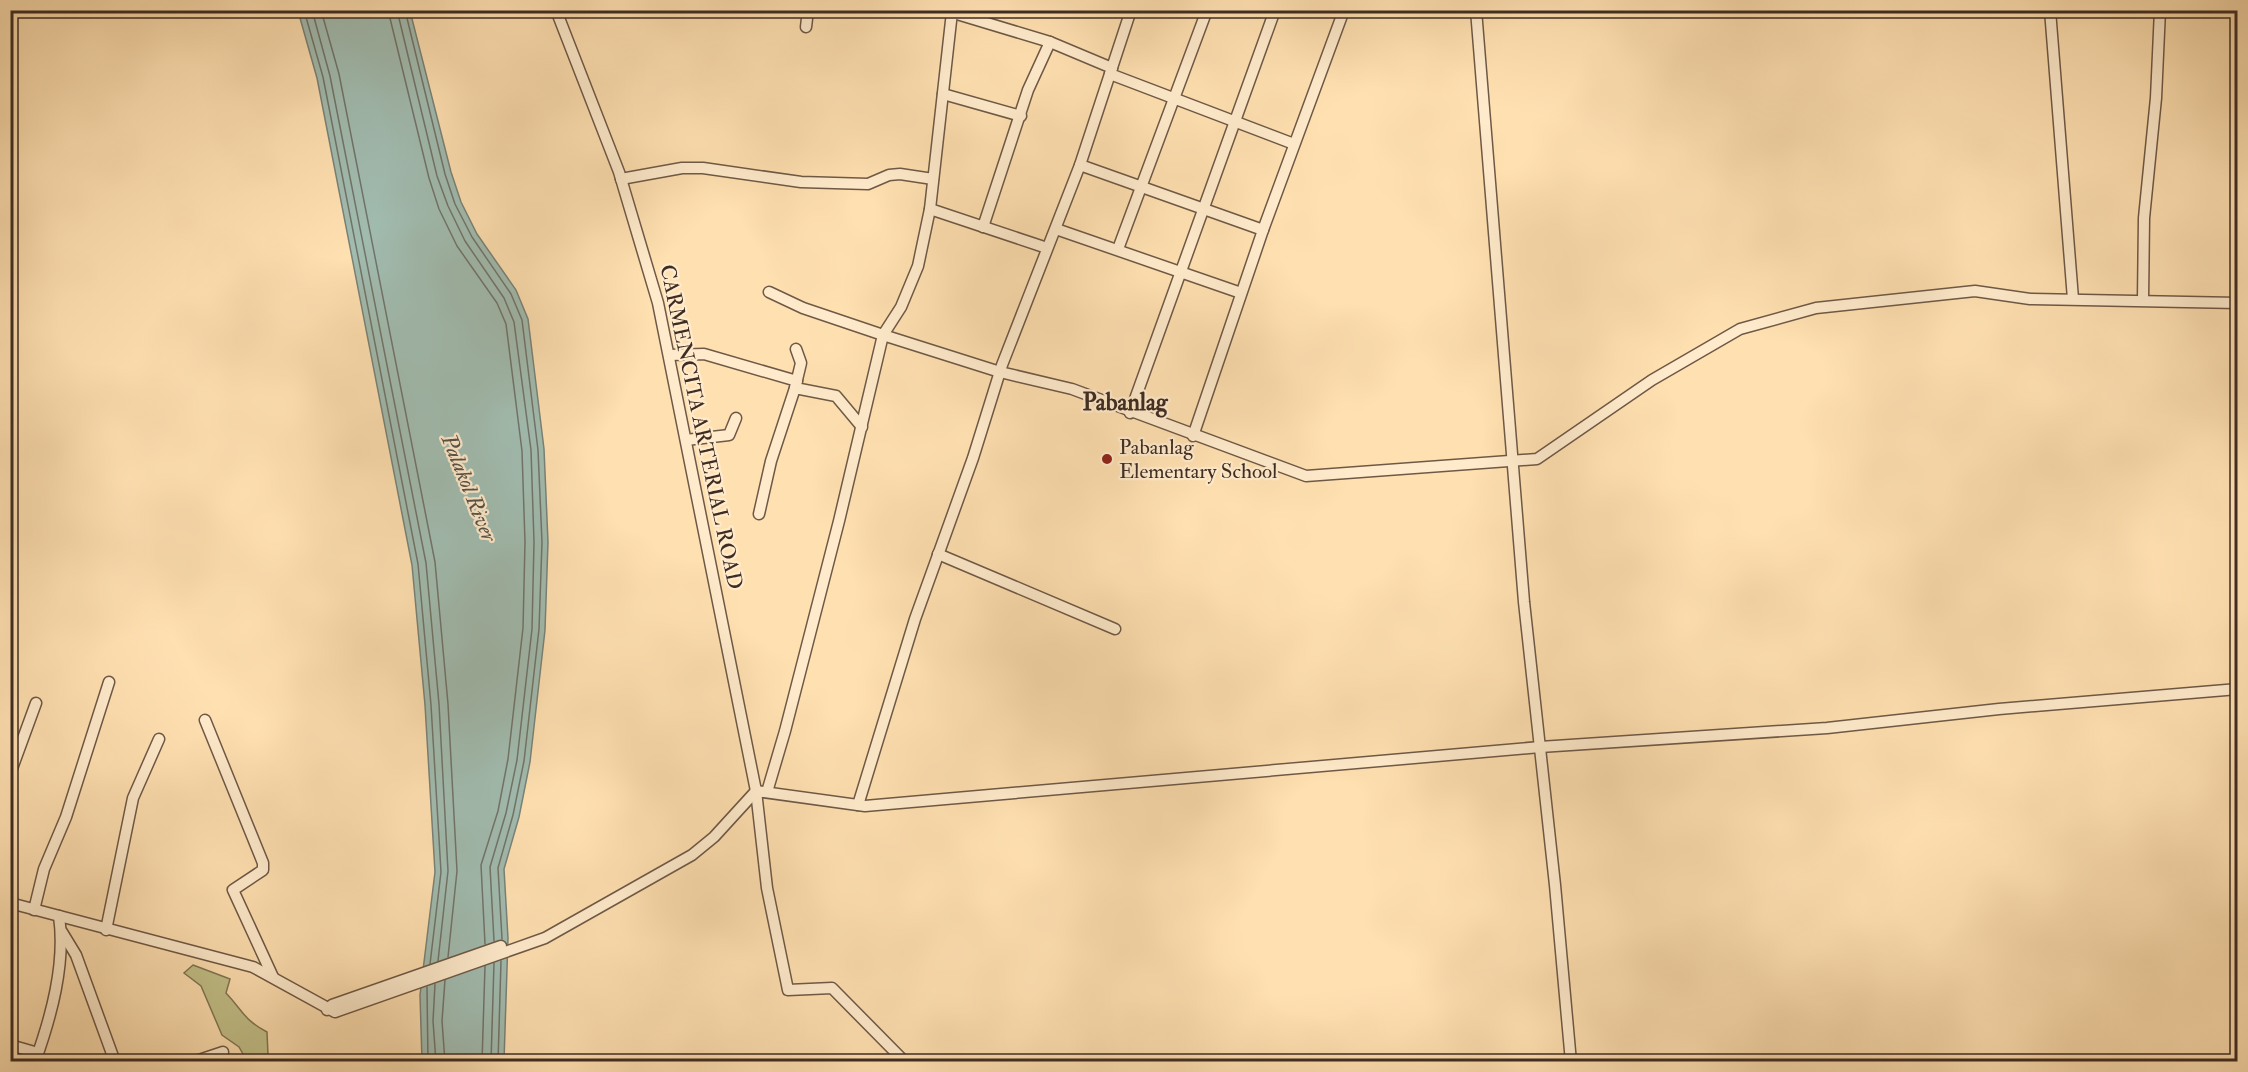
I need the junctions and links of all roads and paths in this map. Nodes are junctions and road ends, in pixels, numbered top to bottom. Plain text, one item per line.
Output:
1 (556, 10) edge
2 (808, 10) edge
3 (1131, 10) edge
4 (1207, 10) edge
5 (1275, 10) edge
6 (1344, 10) edge
7 (1476, 10) edge
8 (2049, 10) edge
9 (2160, 10) edge
10 (949, 11) edge
11 (806, 27) dead end
12 (1050, 42) junction
13 (1111, 71) junction
14 (943, 94) junction
15 (1175, 97) junction
16 (1021, 116) junction
17 (1234, 122) junction
18 (1294, 144) junction
19 (1080, 165) junction
20 (621, 179) junction
21 (933, 179) junction
22 (1141, 187) junction
23 (930, 209) junction
24 (1203, 209) junction
25 (983, 226) junction
26 (1056, 229) junction
27 (1263, 230) junction
28 (1047, 248) junction
29 (1118, 249) junction
30 (1180, 272) junction
31 (770, 292) dead end
32 (1240, 293) junction
33 (2073, 299) junction
34 (2143, 300) junction
35 (2238, 303) edge
36 (883, 335) junction
37 (796, 349) dead end
38 (669, 355) junction
39 (1000, 372) junction
40 (796, 384) junction
41 (1130, 413) junction
42 (736, 418) dead end
43 (862, 427) junction
44 (1193, 436) junction
45 (686, 440) junction
46 (1513, 460) junction
47 (759, 514) dead end
48 (938, 554) junction
49 (1115, 629) dead end
50 (109, 682) dead end
51 (2238, 689) edge
52 (36, 703) dead end
53 (205, 720) dead end
54 (159, 739) dead end
55 (1540, 747) junction
56 (10, 774) edge
57 (761, 792) junction
58 (858, 804) junction
59 (10, 903) edge
60 (34, 910) junction
61 (59, 916) junction
62 (106, 930) junction
63 (61, 931) junction
64 (273, 977) junction
65 (10, 1045) edge
66 (223, 1052) dead end
67 (36, 1057) edge
68 (115, 1062) edge
69 (193, 1062) edge
70 (905, 1062) edge
71 (1571, 1062) edge

1 - 20 street, CARMENCITA ARTERIAL ROAD
2 - 11 street
3 - 13 street
4 - 15 street
5 - 17 street
6 - 18 street
7 - 46 street
8 - 33 street
9 - 34 street
10 - 12 street
10 - 14 street
12 - 13 street
12 - 16 street
13 - 15 street
13 - 19 street
14 - 16 street
14 - 21 street
15 - 17 street
15 - 22 street
16 - 25 street
17 - 18 street
17 - 24 street
18 - 27 street
19 - 22 street
19 - 26 street
20 - 21 street
20 - 38 street, CARMENCITA ARTERIAL ROAD
21 - 23 street
22 - 24 street
22 - 29 street
23 - 25 street
23 - 36 street
24 - 27 street
24 - 30 street
25 - 28 street
26 - 28 street
26 - 29 street
27 - 32 street
28 - 39 street
29 - 30 street
30 - 32 street
30 - 41 street
31 - 36 street
32 - 44 street
33 - 34 street
33 - 46 street
34 - 35 street
36 - 39 street
36 - 43 street
37 - 40 street
38 - 40 street
38 - 45 street, CARMENCITA ARTERIAL ROAD
39 - 41 street
39 - 48 street
40 - 43 street
40 - 47 street
41 - 44 street
42 - 45 street
43 - 57 street
44 - 46 street
45 - 57 street, CARMENCITA ARTERIAL ROAD
46 - 55 street
48 - 49 street
48 - 58 street
50 - 60 street
51 - 55 street
52 - 56 street
53 - 64 street
54 - 62 street
55 - 58 street
55 - 71 street
57 - 58 street
57 - 64 street
57 - 70 street, CARMENCITA ARTERIAL ROAD
59 - 60 street
60 - 61 street
61 - 62 street
61 - 63 street
62 - 64 street
63 - 67 street
63 - 68 street
65 - 67 street
66 - 69 street

